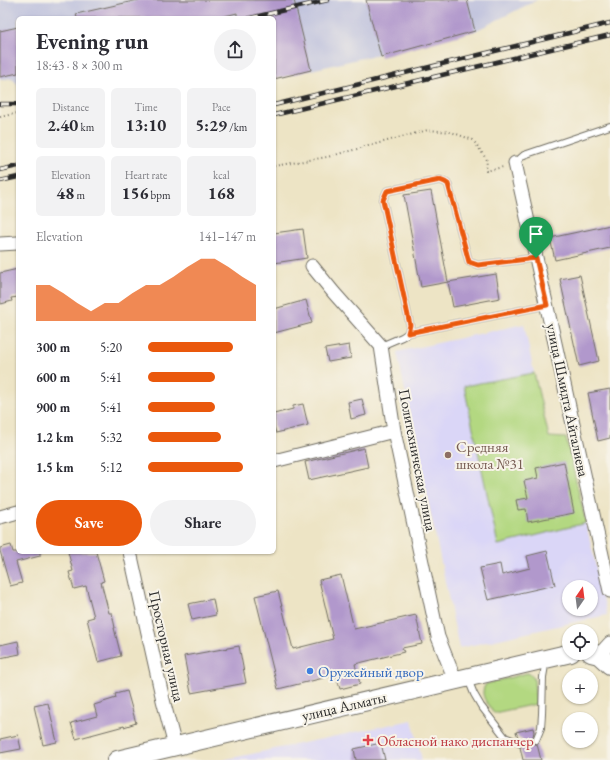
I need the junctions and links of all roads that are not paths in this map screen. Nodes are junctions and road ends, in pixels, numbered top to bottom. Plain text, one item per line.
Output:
1 (610, 126) edge
2 (515, 163) joint
3 (16, 243) edge
4 (0, 244) edge
5 (536, 258) junction
6 (312, 266) dead end
7 (547, 305) junction
8 (408, 333) junction
9 (381, 346) junction
10 (394, 431) junction
11 (276, 460) edge
12 (16, 513) edge
13 (0, 517) edge
14 (132, 554) edge
15 (610, 591) edge
16 (562, 655) edge
17 (546, 659) junction
18 (462, 679) junction
19 (536, 740) dead end
20 (519, 743) dead end
21 (175, 746) junction
22 (117, 760) edge

1 - 2 lane
2 - 5 street, улица Шмидта Айталиева
3 - 4 street
5 - 7 street, улица Шмидта Айталиева
5 - 8 lane
6 - 9 street
7 - 8 lane
7 - 15 street, улица Шмидта Айталиева
8 - 9 lane
9 - 10 street, Политехническая улица
10 - 11 street
10 - 18 street, Политехническая улица
12 - 13 street
14 - 21 street, Просторная улица
16 - 17 street, улица Алматы
17 - 18 street, улица Алматы
17 - 19 lane
18 - 20 lane
18 - 21 street, улица Алматы
21 - 22 street, улица Алматы

